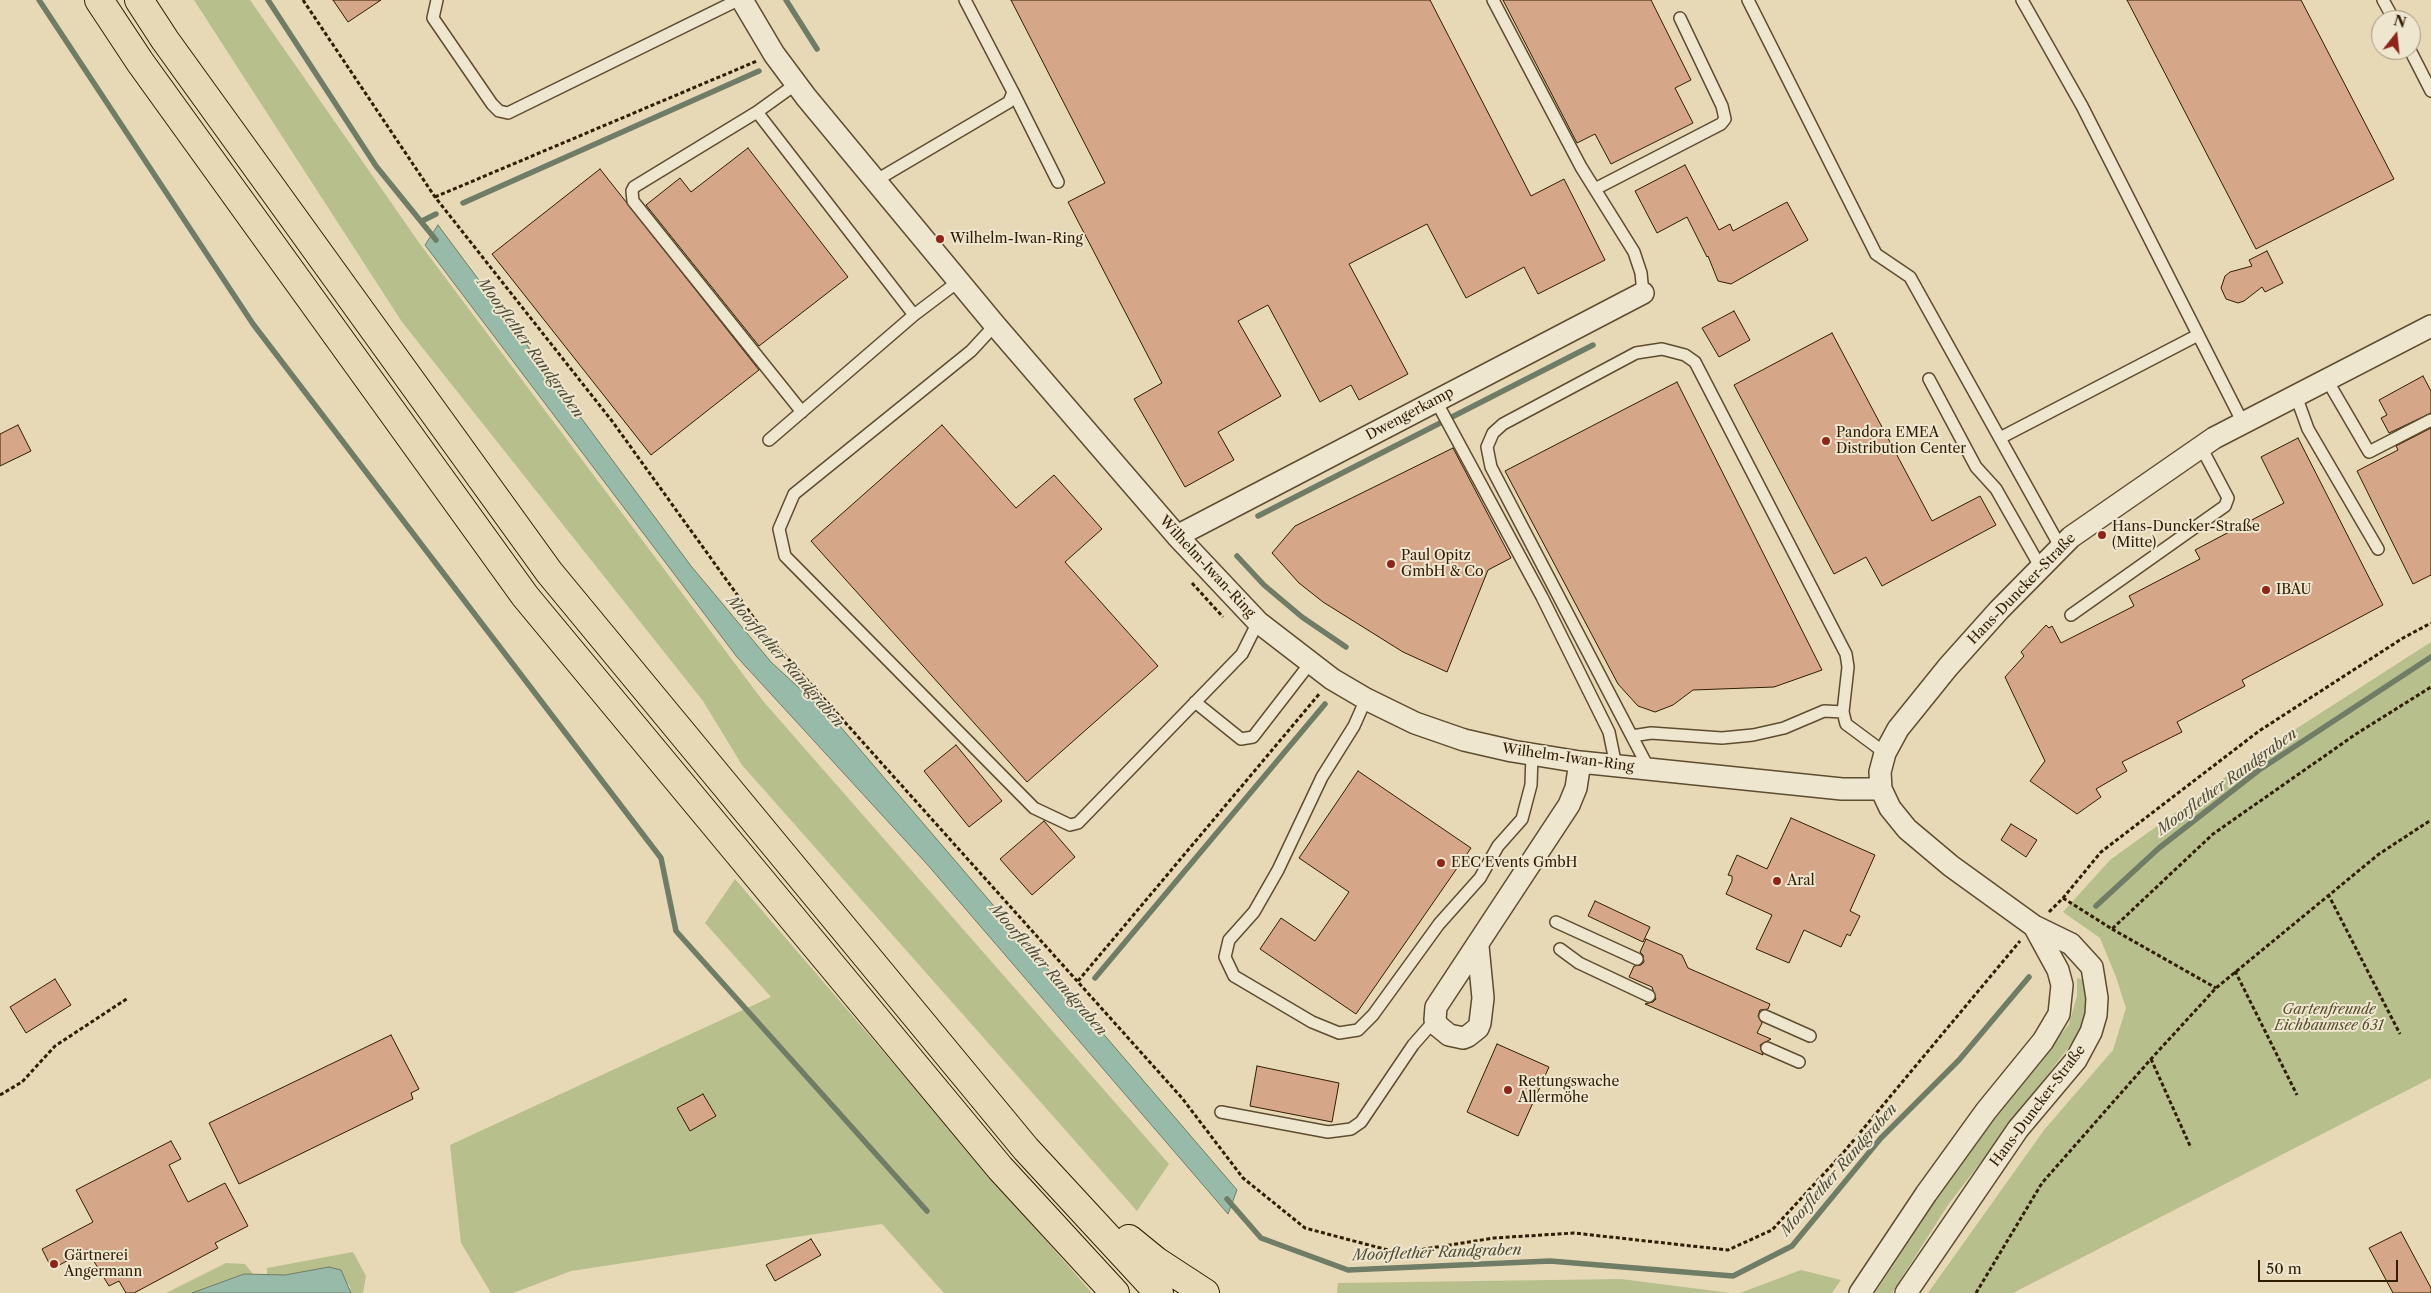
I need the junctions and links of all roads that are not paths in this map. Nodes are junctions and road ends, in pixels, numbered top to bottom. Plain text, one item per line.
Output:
1 (99, 0) edge
2 (139, 0) edge
3 (437, 0) edge
4 (738, 0) edge
5 (742, 0) edge
6 (964, 0) edge
7 (1493, 0) edge
8 (1748, 0) edge
9 (2022, 0) edge
10 (1680, 18) dead end
11 (2415, 60) edge
12 (796, 84) junction
13 (2431, 91) edge
14 (1013, 92) junction
15 (757, 112) junction
16 (875, 181) junction
17 (1058, 182) dead end
18 (1595, 189) junction
19 (959, 281) junction
20 (1643, 293) joint
21 (914, 316) junction
22 (995, 324) junction
23 (2431, 326) edge
24 (2198, 335) junction
25 (1929, 379) dead end
26 (2327, 380) junction
27 (2296, 396) junction
28 (1440, 407) junction
29 (802, 412) junction
30 (2431, 420) edge
31 (2243, 423) junction
32 (2000, 438) junction
33 (769, 440) dead end
34 (2201, 447) junction
35 (1177, 536) junction
36 (2060, 548) junction
37 (2378, 549) dead end
38 (2041, 568) junction
39 (2071, 615) dead end
40 (1258, 622) junction
41 (1311, 662) junction
42 (1366, 699) junction
43 (1195, 702) junction
44 (1843, 712) junction
45 (1632, 736) junction
46 (1885, 753) junction
47 (1532, 755) junction
48 (1580, 762) junction
49 (1616, 766) junction
50 (1649, 769) junction
51 (1881, 789) junction
52 (1556, 922) dead end
53 (2034, 926) junction
54 (1478, 946) junction
55 (1560, 949) dead end
56 (1637, 959) dead end
57 (1649, 996) dead end
58 (1765, 1016) dead end
59 (1435, 1020) junction
60 (1810, 1036) dead end
61 (1767, 1048) dead end
62 (1799, 1062) dead end
63 (1221, 1112) dead end
64 (1026, 1150) junction
65 (1115, 1293) edge
66 (1159, 1293) edge
67 (1205, 1293) edge
68 (1860, 1293) edge
69 (1906, 1293) edge

1 - 65 highway
2 - 64 highway
3 - 4 lane
5 - 12 street, Wilhelm-Iwan-Ring
6 - 14 lane
7 - 18 lane
8 - 32 lane
9 - 24 lane
10 - 18 lane
11 - 13 lane
12 - 15 lane
12 - 16 street, Wilhelm-Iwan-Ring
14 - 16 lane
14 - 17 lane
15 - 21 lane
15 - 29 lane
16 - 19 street, Wilhelm-Iwan-Ring
18 - 20 lane
19 - 21 lane
19 - 22 street, Wilhelm-Iwan-Ring
20 - 28 street, Dwengerkamp
21 - 29 lane
22 - 35 street, Wilhelm-Iwan-Ring
22 - 43 lane
23 - 26 street, Hans-Duncker-Straße
24 - 31 lane
24 - 32 lane
25 - 38 lane
26 - 27 street, Hans-Duncker-Straße
26 - 30 lane
27 - 31 street, Hans-Duncker-Straße
27 - 37 lane
28 - 35 street, Dwengerkamp
28 - 49 lane
29 - 33 lane
31 - 34 street, Hans-Duncker-Straße
32 - 36 lane
34 - 36 street, Hans-Duncker-Straße
34 - 39 lane
35 - 40 street, Wilhelm-Iwan-Ring
36 - 38 street, Hans-Duncker-Straße
38 - 46 street, Hans-Duncker-Straße
40 - 41 street, Wilhelm-Iwan-Ring
40 - 43 lane
41 - 42 street, Wilhelm-Iwan-Ring
41 - 43 lane
42 - 47 street, Wilhelm-Iwan-Ring
42 - 47 lane
44 - 45 lane
44 - 45 lane
44 - 46 lane
45 - 50 lane
46 - 51 street, Hans-Duncker-Straße
47 - 48 street, Wilhelm-Iwan-Ring
48 - 49 street, Wilhelm-Iwan-Ring
48 - 54 street
49 - 50 street, Wilhelm-Iwan-Ring
50 - 51 street, Wilhelm-Iwan-Ring
51 - 53 street, Hans-Duncker-Straße
52 - 56 lane
53 - 68 street, Hans-Duncker-Straße
53 - 69 street, Hans-Duncker-Straße
54 - 59 street
54 - 59 street
55 - 57 lane
58 - 60 lane
59 - 63 lane
61 - 62 lane
64 - 66 highway
64 - 67 highway

